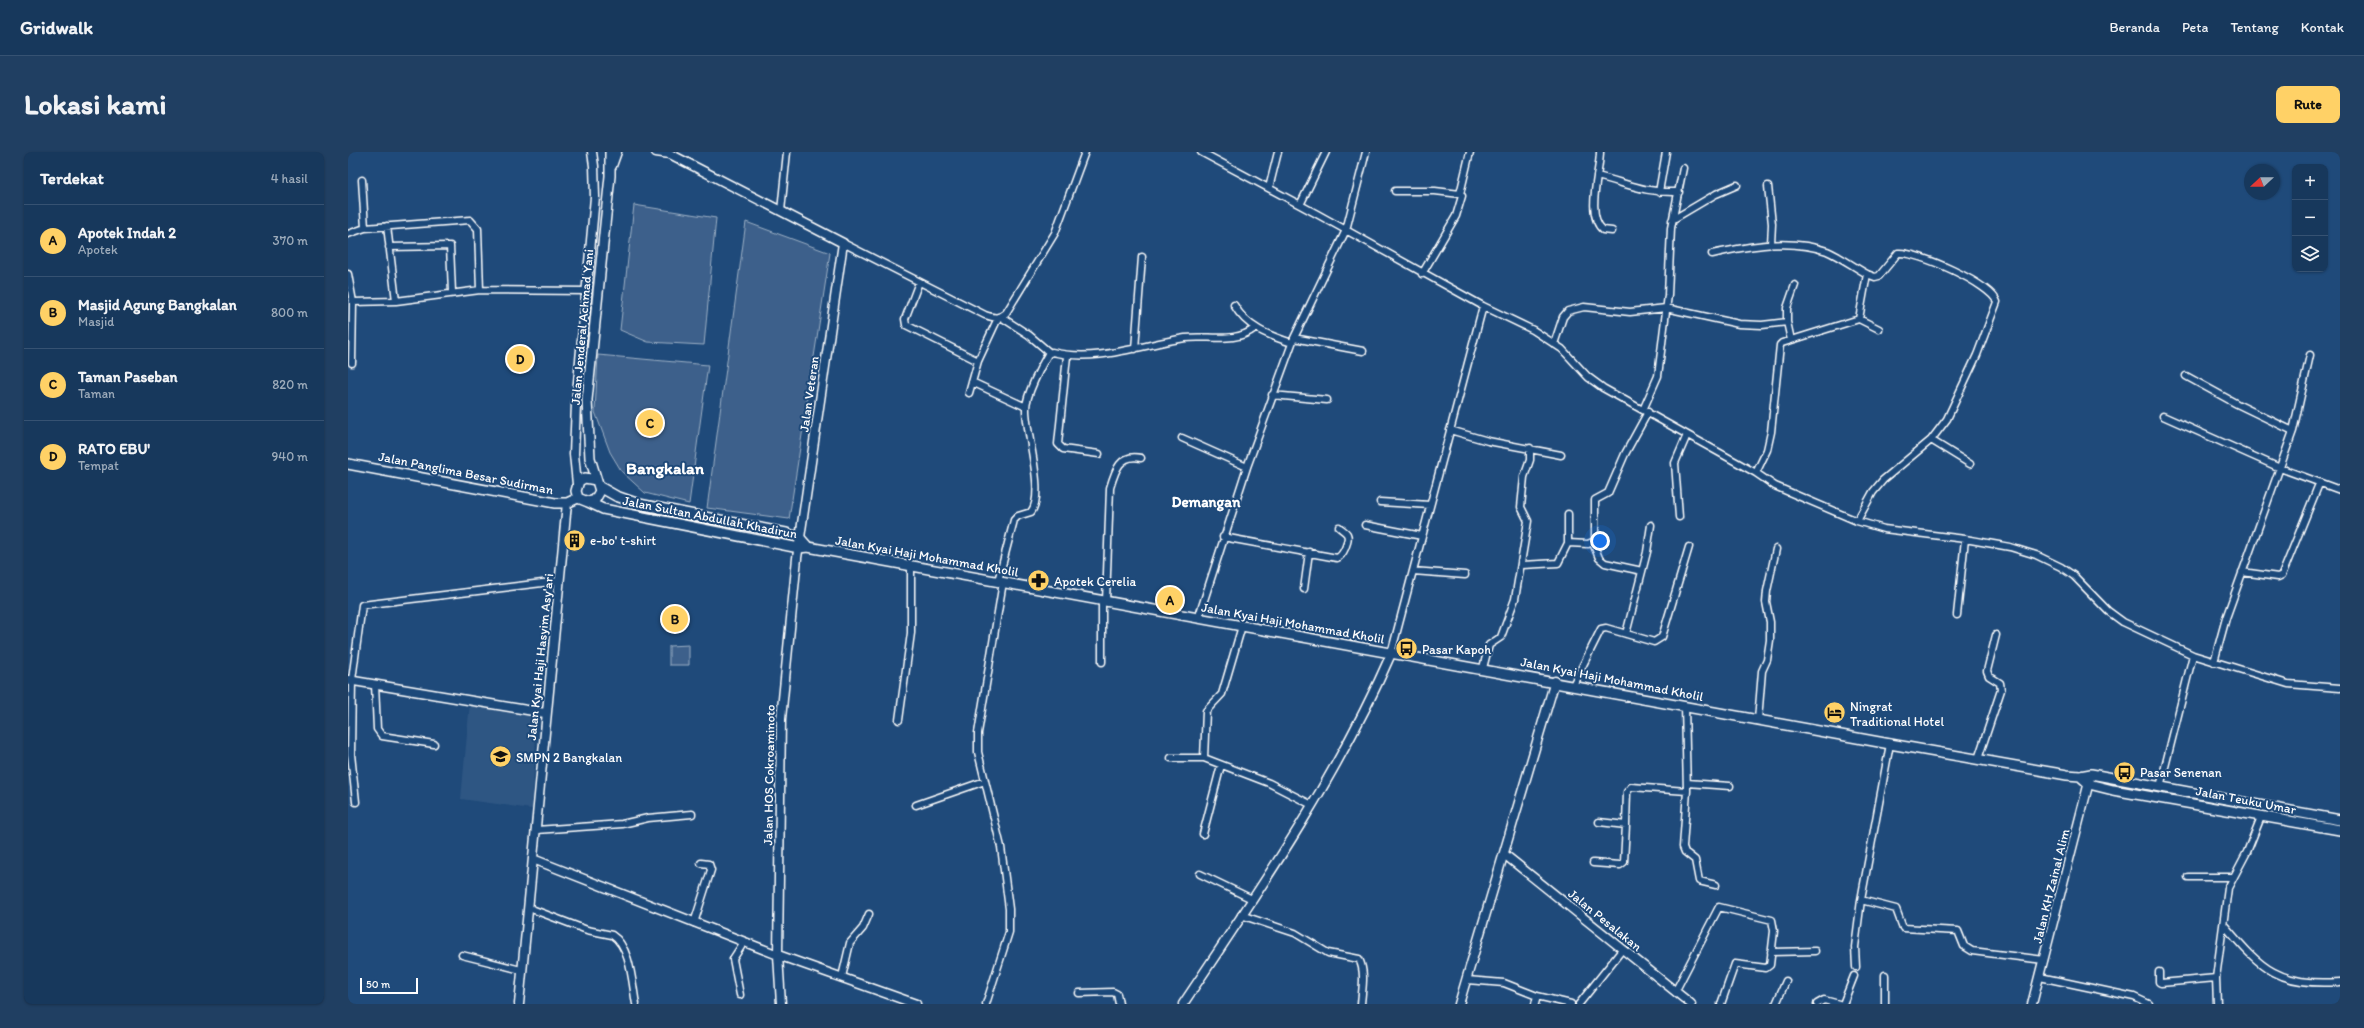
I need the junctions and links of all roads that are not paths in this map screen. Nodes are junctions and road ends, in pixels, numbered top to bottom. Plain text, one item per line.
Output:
1 (592, 152) edge
2 (610, 152) edge
3 (617, 152) edge
4 (656, 152) edge
5 (787, 152) edge
6 (1086, 152) edge
7 (1201, 152) edge
8 (1278, 152) edge
9 (1326, 152) edge
10 (1366, 152) edge
11 (1470, 152) edge
12 (1600, 152) edge
13 (1666, 152) edge
14 (670, 153) edge
15 (1683, 168) dead end
16 (610, 176) junction
17 (1597, 176) junction
18 (362, 180) dead end
19 (1737, 185) dead end
20 (1768, 186) dead end
21 (1269, 188) junction
22 (1395, 191) dead end
23 (1659, 192) junction
24 (1679, 192) junction
25 (1460, 194) junction
26 (1300, 205) junction
27 (781, 211) junction
28 (1672, 220) junction
29 (386, 226) junction
30 (365, 228) junction
31 (1346, 230) junction
32 (1612, 231) dead end
33 (348, 234) edge
34 (843, 243) junction
35 (1771, 244) junction
36 (389, 247) junction
37 (1712, 254) dead end
38 (1142, 257) dead end
39 (348, 274) edge
40 (1422, 274) junction
41 (1867, 274) junction
42 (919, 282) junction
43 (1795, 285) dead end
44 (480, 290) junction
45 (587, 291) junction
46 (452, 292) junction
47 (396, 301) junction
48 (353, 302) junction
49 (1234, 305) dead end
50 (1482, 306) junction
51 (1666, 308) junction
52 (350, 317) edge
53 (999, 318) junction
54 (1859, 319) junction
55 (1787, 322) junction
56 (1256, 328) junction
57 (1879, 329) dead end
58 (1293, 340) junction
59 (1791, 340) junction
60 (1554, 344) junction
61 (1135, 349) junction
62 (1363, 351) dead end
63 (1050, 353) junction
64 (2310, 355) dead end
65 (1067, 356) junction
66 (978, 361) junction
67 (352, 363) dead end
68 (2186, 376) dead end
69 (972, 382) junction
70 (969, 393) dead end
71 (1272, 395) junction
72 (1327, 400) dead end
73 (1026, 407) junction
74 (1645, 411) junction
75 (2163, 416) dead end
76 (1450, 430) junction
77 (2293, 432) junction
78 (1687, 435) junction
79 (1182, 438) dead end
80 (1931, 440) junction
81 (1530, 448) junction
82 (1099, 454) dead end
83 (1561, 455) dead end
84 (1141, 458) dead end
85 (348, 464) edge
86 (1970, 464) dead end
87 (1246, 467) junction
88 (2280, 468) junction
89 (1756, 474) junction
90 (577, 484) junction
91 (598, 484) junction
92 (2319, 484) junction
93 (2340, 490) edge
94 (578, 498) junction
95 (588, 502) junction
96 (1380, 502) dead end
97 (566, 503) junction
98 (1430, 506) junction
99 (690, 514) junction
100 (1568, 514) dead end
101 (1679, 517) dead end
102 (1858, 521) junction
103 (688, 525) junction
104 (1364, 525) dead end
105 (1651, 525) dead end
106 (1339, 527) dead end
107 (1422, 536) junction
108 (1223, 537) junction
109 (800, 538) junction
110 (1965, 539) junction
111 (1568, 543) junction
112 (1593, 543) junction
113 (804, 547) junction
114 (1689, 547) dead end
115 (1776, 549) dead end
116 (1309, 552) junction
117 (1522, 565) junction
118 (911, 566) junction
119 (1413, 571) junction
120 (1642, 571) junction
121 (2242, 572) junction
122 (1465, 575) dead end
123 (559, 580) junction
124 (1001, 582) junction
125 (1304, 589) dead end
126 (1104, 602) junction
127 (1957, 615) dead end
128 (1198, 619) junction
129 (1242, 626) junction
130 (1626, 634) junction
131 (1996, 635) dead end
132 (1391, 654) junction
133 (2193, 654) junction
134 (1102, 662) dead end
135 (2214, 662) junction
136 (1483, 668) junction
137 (350, 680) edge
138 (1555, 681) junction
139 (375, 684) junction
140 (1573, 685) junction
141 (2340, 688) edge
142 (1685, 706) junction
143 (545, 713) junction
144 (899, 720) dead end
145 (1758, 720) junction
146 (434, 744) dead end
147 (1890, 744) junction
148 (349, 754) edge
149 (1171, 758) dead end
150 (1204, 758) junction
151 (1978, 759) junction
152 (1221, 765) junction
153 (2091, 774) junction
154 (2080, 776) junction
155 (985, 781) junction
156 (1687, 783) junction
157 (2089, 784) junction
158 (1730, 786) dead end
159 (2160, 787) junction
160 (1687, 791) junction
161 (356, 802) dead end
162 (916, 804) dead end
163 (1312, 805) junction
164 (692, 814) dead end
165 (2302, 814) junction
166 (2261, 817) junction
167 (2340, 820) edge
168 (1599, 822) dead end
169 (2301, 824) junction
170 (1626, 825) junction
171 (536, 830) junction
172 (2340, 830) edge
173 (1203, 834) dead end
174 (1504, 854) junction
175 (533, 859) junction
176 (701, 863) dead end
177 (1593, 864) dead end
178 (1200, 874) dead end
179 (2188, 876) dead end
180 (2233, 877) junction
181 (1716, 886) dead end
182 (1252, 899) junction
183 (1861, 900) junction
184 (529, 908) junction
185 (868, 914) dead end
186 (1241, 915) junction
187 (694, 923) junction
188 (2225, 926) junction
189 (744, 942) junction
190 (1622, 950) junction
191 (1815, 951) dead end
192 (1771, 952) junction
193 (462, 955) dead end
194 (778, 955) junction
195 (2044, 960) junction
196 (1856, 966) dead end
197 (521, 970) junction
198 (2159, 972) dead end
199 (1885, 975) dead end
200 (1854, 976) dead end
201 (842, 977) junction
202 (2040, 977) junction
203 (2216, 978) junction
204 (1467, 980) junction
205 (1786, 981) dead end
206 (2340, 982) edge
207 (1675, 992) junction
208 (1079, 993) dead end
209 (740, 995) dead end
210 (1537, 996) junction
211 (519, 1004) edge
212 (636, 1004) edge
213 (781, 1004) edge
214 (916, 1004) edge
215 (986, 1004) edge
216 (1119, 1004) edge
217 (1182, 1004) edge
218 (1361, 1004) edge
219 (1459, 1004) edge
220 (1535, 1004) edge
221 (1571, 1004) edge
222 (1579, 1004) edge
223 (1691, 1004) edge
224 (1721, 1004) edge
225 (1776, 1004) edge
226 (1817, 1004) edge
227 (1839, 1004) edge
228 (1843, 1004) edge
229 (1885, 1004) edge
230 (2032, 1004) edge
231 (2149, 1004) edge
232 (2217, 1004) edge

1 - 45 street, Jalan Jenderal Achmad Yani
2 - 16 main road, Jalan Jenderal Achmad Yani
3 - 16 street
4 - 14 street
5 - 27 street
6 - 53 street
7 - 21 street
8 - 21 street
9 - 26 street
10 - 31 street
11 - 25 street
12 - 17 street
13 - 23 street
14 - 27 street
15 - 24 street
16 - 91 main road, Jalan Jenderal Achmad Yani
17 - 23 street
17 - 32 street
18 - 30 street
19 - 28 street
20 - 35 street
21 - 26 street
22 - 25 street
23 - 24 street
24 - 28 street
25 - 40 street
26 - 31 street
27 - 34 street
28 - 51 street
29 - 30 street
29 - 36 street
29 - 44 street
30 - 33 street
31 - 40 street
31 - 58 street
34 - 42 street
34 - 109 street, Jalan Veteran
35 - 37 street
35 - 41 street
36 - 46 street
36 - 47 street
38 - 61 street
39 - 48 street
40 - 50 street
41 - 54 street
41 - 80 street
42 - 53 street
42 - 66 street
43 - 55 street
44 - 45 street
44 - 46 street
45 - 90 street, Jalan Jenderal Achmad Yani
46 - 47 street
47 - 48 street
48 - 52 street
49 - 56 street
50 - 60 street
50 - 76 street
51 - 55 street
51 - 60 street
51 - 74 street
52 - 67 street
53 - 63 street
53 - 66 street
54 - 57 street
54 - 59 street
55 - 59 street
56 - 58 street
56 - 61 street
58 - 62 street
58 - 71 street
59 - 89 street
60 - 74 street
61 - 65 street
63 - 65 street
63 - 73 street
64 - 77 street
65 - 82 street
66 - 69 street
68 - 77 street
69 - 70 street
69 - 73 street
71 - 72 street
71 - 87 street
73 - 124 street
74 - 78 street
74 - 112 street
75 - 88 street
76 - 81 street
76 - 98 street
77 - 88 street
78 - 89 street
78 - 101 street
79 - 87 street
80 - 86 street
80 - 102 street
81 - 83 street
81 - 117 street
84 - 126 street
85 - 97 main road, Jalan Panglima Besar Sudirman
87 - 108 street
88 - 92 street
88 - 121 street
89 - 102 street
90 - 91 main road
90 - 94 main road
91 - 95 main road
91 - 99 main road, Jalan Sultan Abdullah Khadirun
92 - 93 street
92 - 121 street
94 - 95 main road
94 - 97 main road, Jalan Panglima Besar Sudirman
95 - 103 main road, Jalan Sultan Abdullah Khadirun
96 - 98 street
97 - 123 street, Jalan Kyai Haji Hasyim Asy'ari
98 - 107 street
99 - 103 main road
99 - 109 main road, Jalan Sultan Abdullah Khadirun
100 - 111 street
102 - 110 street
103 - 113 main road, Jalan Sultan Abdullah Khadirun
104 - 107 street
105 - 120 street
106 - 116 street
107 - 119 street
108 - 116 street
108 - 128 street
109 - 113 main road, Jalan Sultan Abdullah Khadirun
110 - 127 street
110 - 133 street
111 - 112 street
111 - 117 street
112 - 120 street
113 - 118 main road, Jalan Kyai Haji Mohammad Kholil
113 - 194 street, Jalan HOS Cokroaminoto
114 - 130 street
115 - 145 street
116 - 125 street
117 - 136 street
118 - 124 main road, Jalan Kyai Haji Mohammad Kholil
118 - 144 street
119 - 122 street
119 - 132 street
120 - 130 street
121 - 135 street
123 - 137 street
123 - 143 street, Jalan Kyai Haji Hasyim Asy'ari
124 - 126 main road, Jalan Kyai Haji Mohammad Kholil
124 - 155 street
126 - 128 main road, Jalan Kyai Haji Mohammad Kholil
126 - 134 street
128 - 129 main road, Jalan Kyai Haji Mohammad Kholil
129 - 132 main road, Jalan Kyai Haji Mohammad Kholil
129 - 150 street
130 - 140 street
131 - 151 street
132 - 136 main road, Jalan Kyai Haji Mohammad Kholil
132 - 163 street
133 - 135 street
133 - 159 street
135 - 141 street
136 - 138 main road, Jalan Kyai Haji Mohammad Kholil
137 - 139 street
137 - 148 street
138 - 140 main road, Jalan Kyai Haji Mohammad Kholil
138 - 174 street
139 - 143 street
139 - 146 street
140 - 142 main road, Jalan Kyai Haji Mohammad Kholil
142 - 145 main road, Jalan Kyai Haji Mohammad Kholil
142 - 156 street
143 - 171 street, Jalan Kyai Haji Hasyim Asy'ari
145 - 147 main road, Jalan Kyai Haji Mohammad Kholil
147 - 151 main road, Jalan Kyai Haji Mohammad Kholil
147 - 183 street
148 - 161 street
149 - 150 street
150 - 152 street
151 - 154 main road, Jalan Kyai Haji Mohammad Kholil
152 - 163 street
152 - 173 street
153 - 154 main road, Jalan Teuku Umar
153 - 157 street, Jalan KH Zainal Alim
153 - 159 main road, Jalan Teuku Umar
154 - 157 main road
155 - 162 street
155 - 215 street
156 - 158 street
156 - 160 street
157 - 166 main road, Jalan Teuku Umar
157 - 195 street, Jalan KH Zainal Alim
159 - 165 main road, Jalan Teuku Umar
160 - 170 street
160 - 181 street
163 - 182 street
164 - 171 street
165 - 167 main road, Jalan Teuku Umar
165 - 169 main road
166 - 169 main road, Jalan Teuku Umar
166 - 180 street
168 - 170 street
169 - 172 main road, Jalan Teuku Umar
170 - 177 street
171 - 175 street, Jalan Kyai Haji Hasyim Asy'ari
174 - 190 street, Jalan Pesalakan
174 - 204 street
175 - 184 street, Jalan Kyai Haji Hasyim Asy'ari
175 - 187 street
176 - 187 street
178 - 182 street
179 - 180 street
180 - 188 street
182 - 186 street
183 - 195 street
183 - 196 street
184 - 197 street, Jalan Kyai Haji Hasyim Asy'ari
184 - 212 street
185 - 201 street
186 - 217 street
186 - 218 street
187 - 189 street
188 - 203 street
188 - 206 street
189 - 194 street
189 - 209 street
190 - 207 street, Jalan Pesalakan
190 - 222 street
191 - 192 street
192 - 207 street
192 - 224 street
193 - 197 street
194 - 201 street
194 - 213 street, Jalan HOS Cokroaminoto
195 - 202 street, Jalan KH Zainal Alim
197 - 211 street, Jalan Kyai Haji Hasyim Asy'ari
198 - 203 street
199 - 229 street
200 - 228 street
201 - 214 street
202 - 230 street, Jalan KH Zainal Alim
202 - 231 street
203 - 232 street
204 - 210 street
204 - 219 street
205 - 225 street
207 - 223 street, Jalan Pesalakan
208 - 216 street
210 - 220 street
210 - 221 street
226 - 227 street

